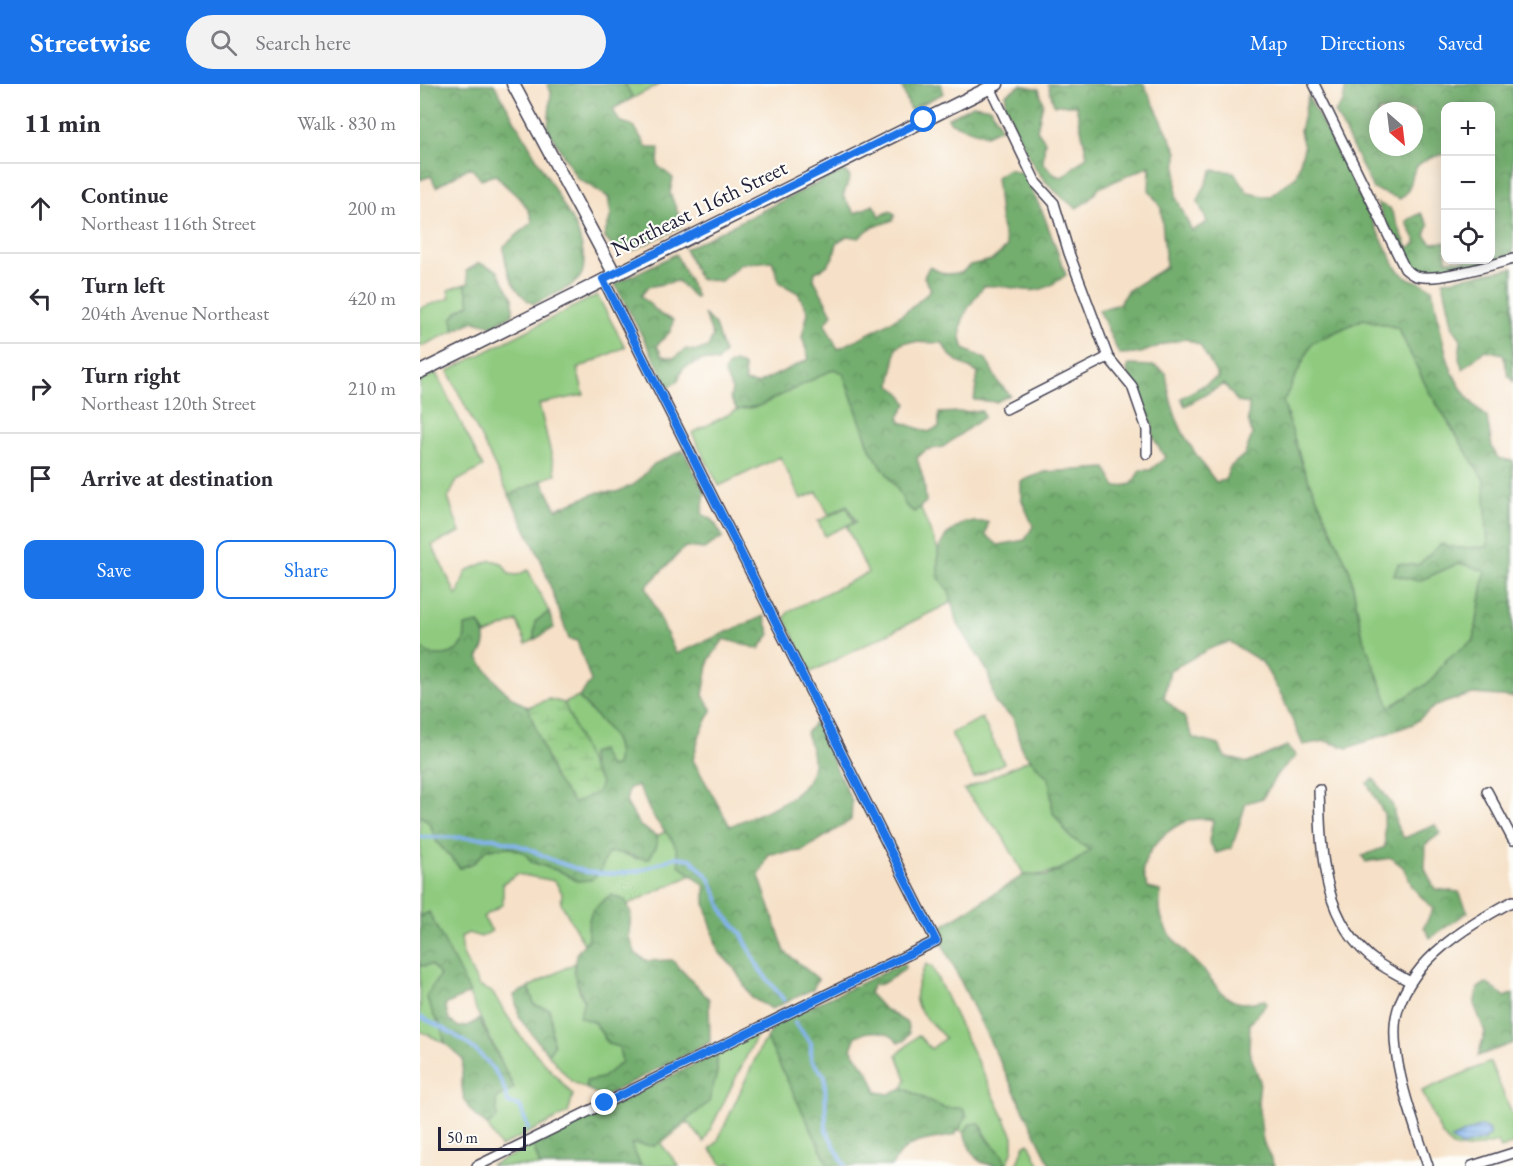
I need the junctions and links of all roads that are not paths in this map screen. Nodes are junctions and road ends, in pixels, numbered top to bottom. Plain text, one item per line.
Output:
1 (513, 84) edge
2 (1314, 84) edge
3 (994, 86) edge
4 (1513, 259) edge
5 (608, 276) junction
6 (1108, 357) junction
7 (420, 372) edge
8 (1006, 409) dead end
9 (1147, 454) dead end
10 (1319, 790) dead end
11 (1487, 791) dead end
12 (1513, 840) edge
13 (1513, 900) edge
14 (1410, 982) junction
15 (1513, 1153) edge
16 (477, 1166) edge
17 (1428, 1166) edge
18 (1472, 1166) edge

1 - 5 street
2 - 4 street
3 - 5 street, Northeast 116th Street
3 - 6 street
5 - 7 street, Northeast 116th Street
5 - 16 street
6 - 8 street
6 - 9 street
10 - 14 street
11 - 12 street
13 - 14 street
14 - 17 street
15 - 18 street

